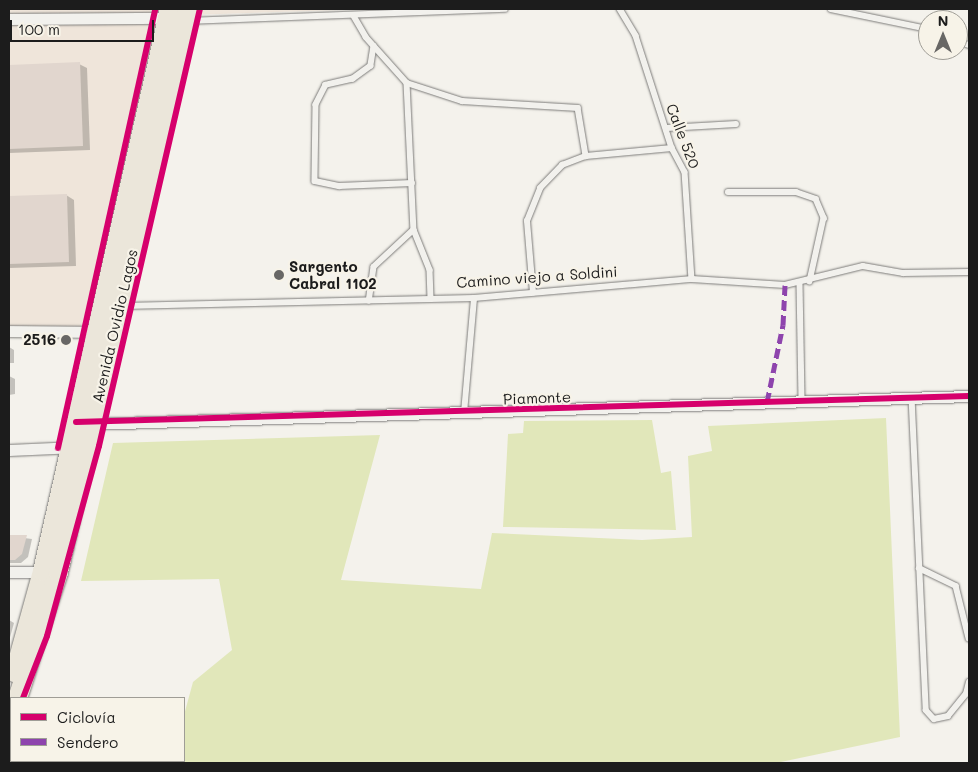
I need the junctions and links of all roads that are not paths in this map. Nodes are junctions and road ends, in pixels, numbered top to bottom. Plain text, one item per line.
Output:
1 (505, 9) edge
2 (620, 9) edge
3 (831, 9) edge
4 (177, 14) edge
5 (354, 16) junction
6 (9, 19) edge
7 (918, 27) edge
8 (374, 46) junction
9 (407, 83) junction
10 (736, 124) dead end
11 (666, 128) junction
12 (672, 148) junction
13 (586, 156) junction
14 (412, 183) junction
15 (728, 192) dead end
16 (414, 230) junction
17 (969, 272) edge
18 (692, 279) junction
19 (810, 281) junction
20 (800, 284) junction
21 (533, 293) junction
22 (474, 298) junction
23 (431, 299) junction
24 (369, 301) junction
25 (112, 306) junction
26 (9, 331) edge
27 (106, 332) junction
28 (969, 396) edge
29 (912, 397) junction
30 (802, 400) junction
31 (464, 413) junction
32 (84, 423) junction
33 (79, 447) junction
34 (9, 450) edge
35 (918, 568) junction
36 (9, 572) edge
37 (50, 572) junction
38 (969, 638) edge
39 (969, 682) edge
40 (13, 692) edge

1 - 5 lane
2 - 11 lane, Calle 520
3 - 7 lane
4 - 5 lane
4 - 6 street
4 - 25 main road, Avenida Ovidio Lagos
5 - 8 lane
8 - 9 lane
8 - 14 lane
9 - 13 lane
9 - 14 lane
10 - 11 lane
11 - 12 lane, Calle 520
12 - 13 lane
12 - 18 lane, Calle 520
13 - 21 lane
14 - 16 lane
15 - 19 lane
16 - 23 lane
16 - 24 lane
17 - 19 lane, Camino viejo a Soldini
18 - 20 lane, Camino viejo a Soldini
18 - 21 lane, Camino viejo a Soldini
19 - 20 lane, Camino viejo a Soldini
20 - 30 lane
21 - 22 lane, Camino viejo a Soldini
22 - 23 lane, Camino viejo a Soldini
22 - 31 lane
23 - 24 lane, Camino viejo a Soldini
24 - 25 lane, Camino viejo a Soldini
25 - 27 main road, Avenida Ovidio Lagos
26 - 27 street
27 - 32 main road, Avenida Ovidio Lagos
28 - 29 street, Piamonte
29 - 30 street, Piamonte
29 - 35 lane
30 - 31 street, Piamonte
31 - 32 street, Piamonte
32 - 33 main road, Avenida Ovidio Lagos
33 - 34 street
33 - 37 main road, Avenida Ovidio Lagos
35 - 38 lane
35 - 39 lane
36 - 37 street
37 - 40 main road, Avenida Ovidio Lagos

